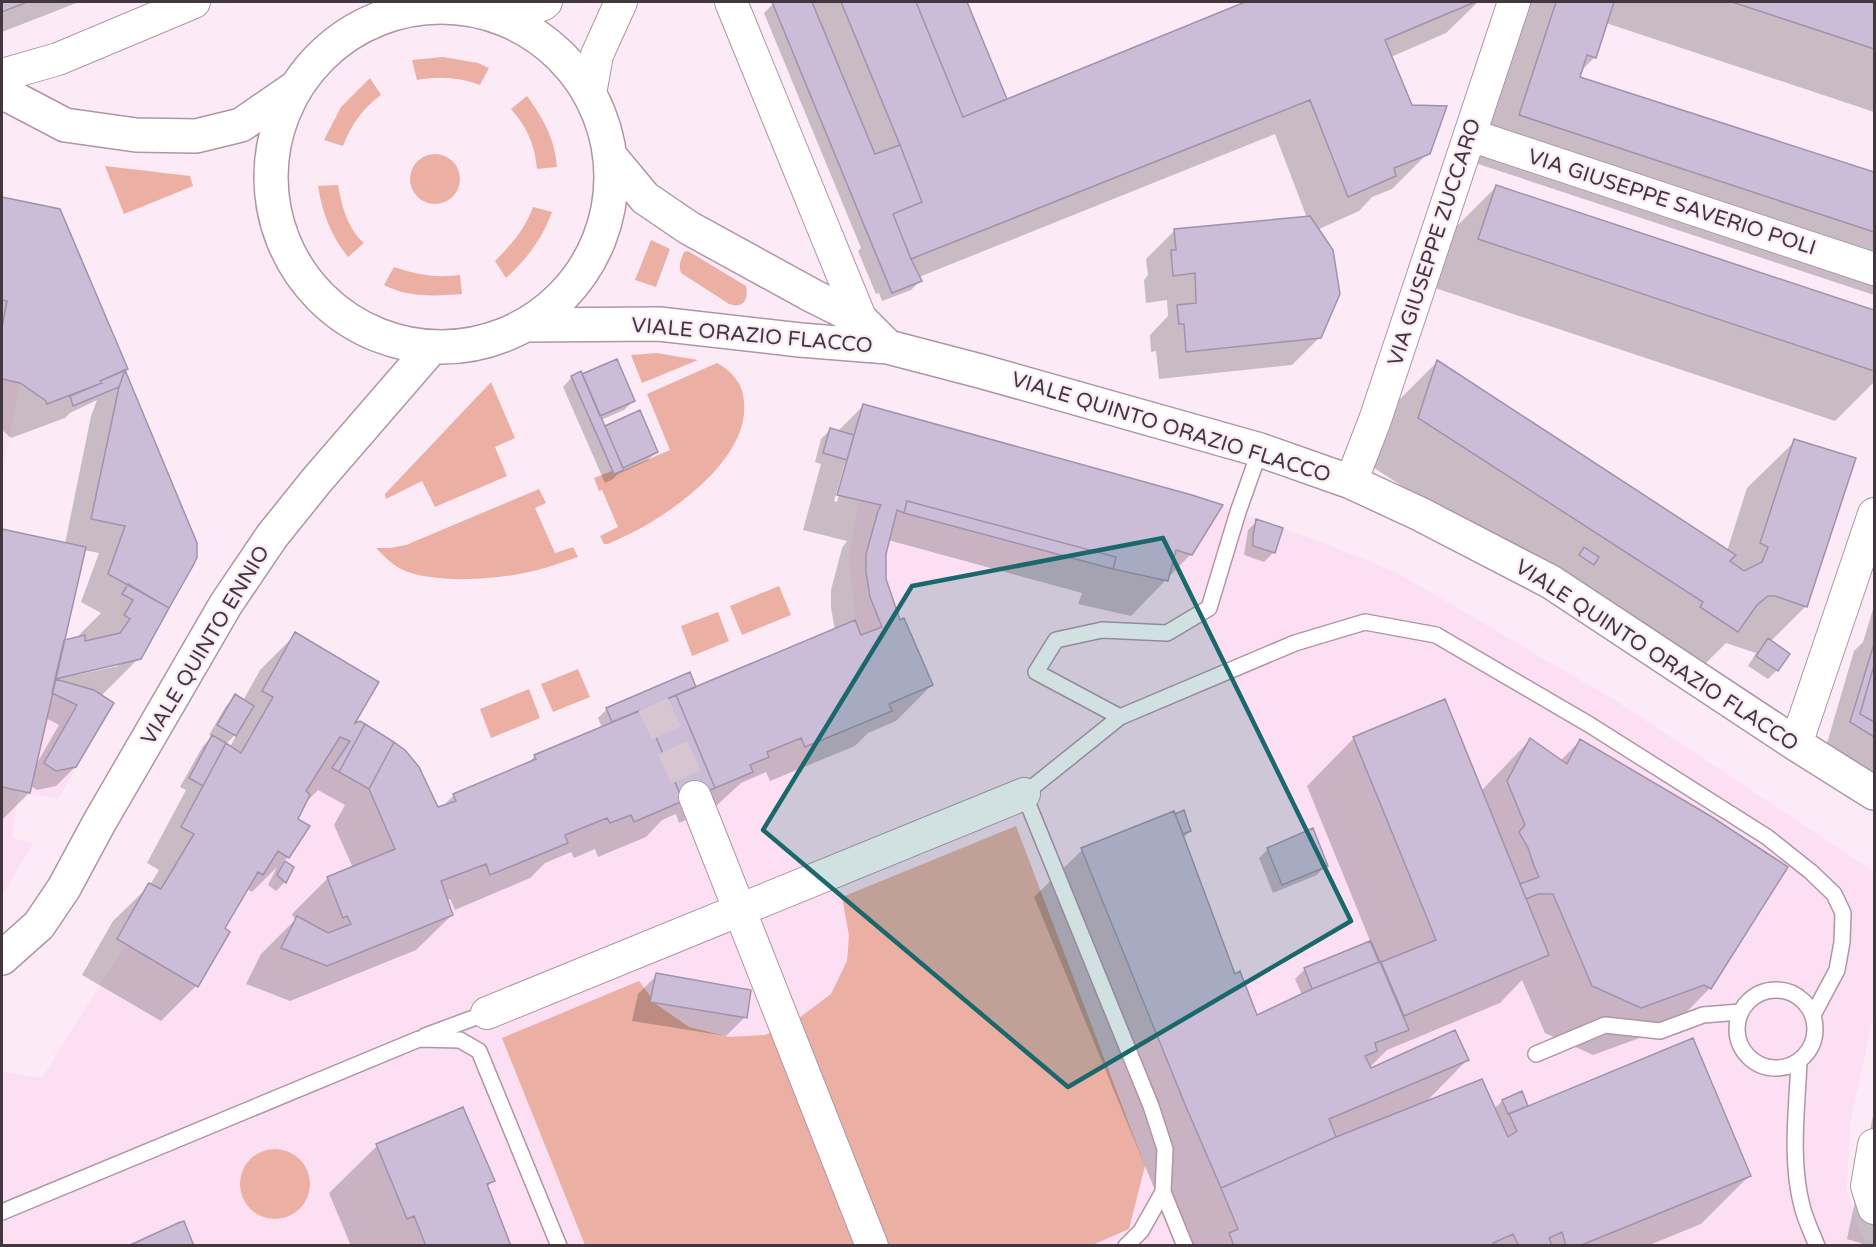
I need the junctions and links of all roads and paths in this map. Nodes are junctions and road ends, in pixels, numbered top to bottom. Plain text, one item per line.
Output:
1 (194, 2) edge
2 (354, 2) edge
3 (546, 2) edge
4 (621, 2) edge
5 (731, 2) edge
6 (1514, 2) edge
7 (481, 9) edge
8 (345, 36) junction
9 (2, 75) edge
10 (297, 87) junction
11 (2, 92) edge
12 (590, 94) junction
13 (1470, 135) junction
14 (610, 156) junction
15 (1875, 269) edge
16 (861, 320) junction
17 (526, 325) junction
18 (432, 347) junction
19 (888, 347) junction
20 (1260, 450) junction
21 (1351, 482) junction
22 (1875, 514) edge
23 (1120, 717) junction
24 (1796, 744) junction
25 (1875, 793) edge
26 (1024, 794) junction
27 (694, 797) tunnel mouth
28 (740, 910) junction
29 (2, 958) edge
30 (1740, 1012) junction
31 (487, 1013) joint
32 (1813, 1015) junction
33 (419, 1038) junction
34 (1536, 1054) dead end
35 (1799, 1062) junction
36 (1875, 1145) edge
37 (1163, 1192) junction
38 (1875, 1208) edge
39 (2, 1212) edge
40 (559, 1245) edge
41 (872, 1245) edge
42 (1126, 1245) edge
43 (1185, 1245) edge
44 (1817, 1245) edge

1 - 9 street
2 - 8 street
3 - 7 street
4 - 12 street
5 - 16 street
6 - 13 street, VIA GIUSEPPE ZUCCARO
7 - 8 street
7 - 12 street
8 - 10 street
10 - 11 street
10 - 18 street
12 - 14 street
13 - 15 street, VIA GIUSEPPE SAVERIO POLI
13 - 21 street, VIA GIUSEPPE ZUCCARO
14 - 16 street, VIALE ORAZIO FLACCO
14 - 17 street
16 - 19 street, VIALE ORAZIO FLACCO
17 - 18 street
17 - 19 street, VIALE ORAZIO FLACCO
18 - 29 street, VIALE QUINTO ENNIO
19 - 20 street, VIALE QUINTO ORAZIO FLACCO
20 - 21 street, VIALE QUINTO ORAZIO FLACCO
20 - 23 lane
21 - 24 street, VIALE QUINTO ORAZIO FLACCO
22 - 24 street
23 - 26 lane
23 - 32 lane
24 - 25 street, VIALE QUINTO ORAZIO FLACCO
26 - 28 street
26 - 37 lane
27 - 28 street
28 - 31 street
28 - 41 street
30 - 32 lane
30 - 34 lane
30 - 35 lane
31 - 33 lane
32 - 35 lane
33 - 39 lane
33 - 40 lane
35 - 44 lane
36 - 38 street
37 - 42 lane
37 - 43 lane

